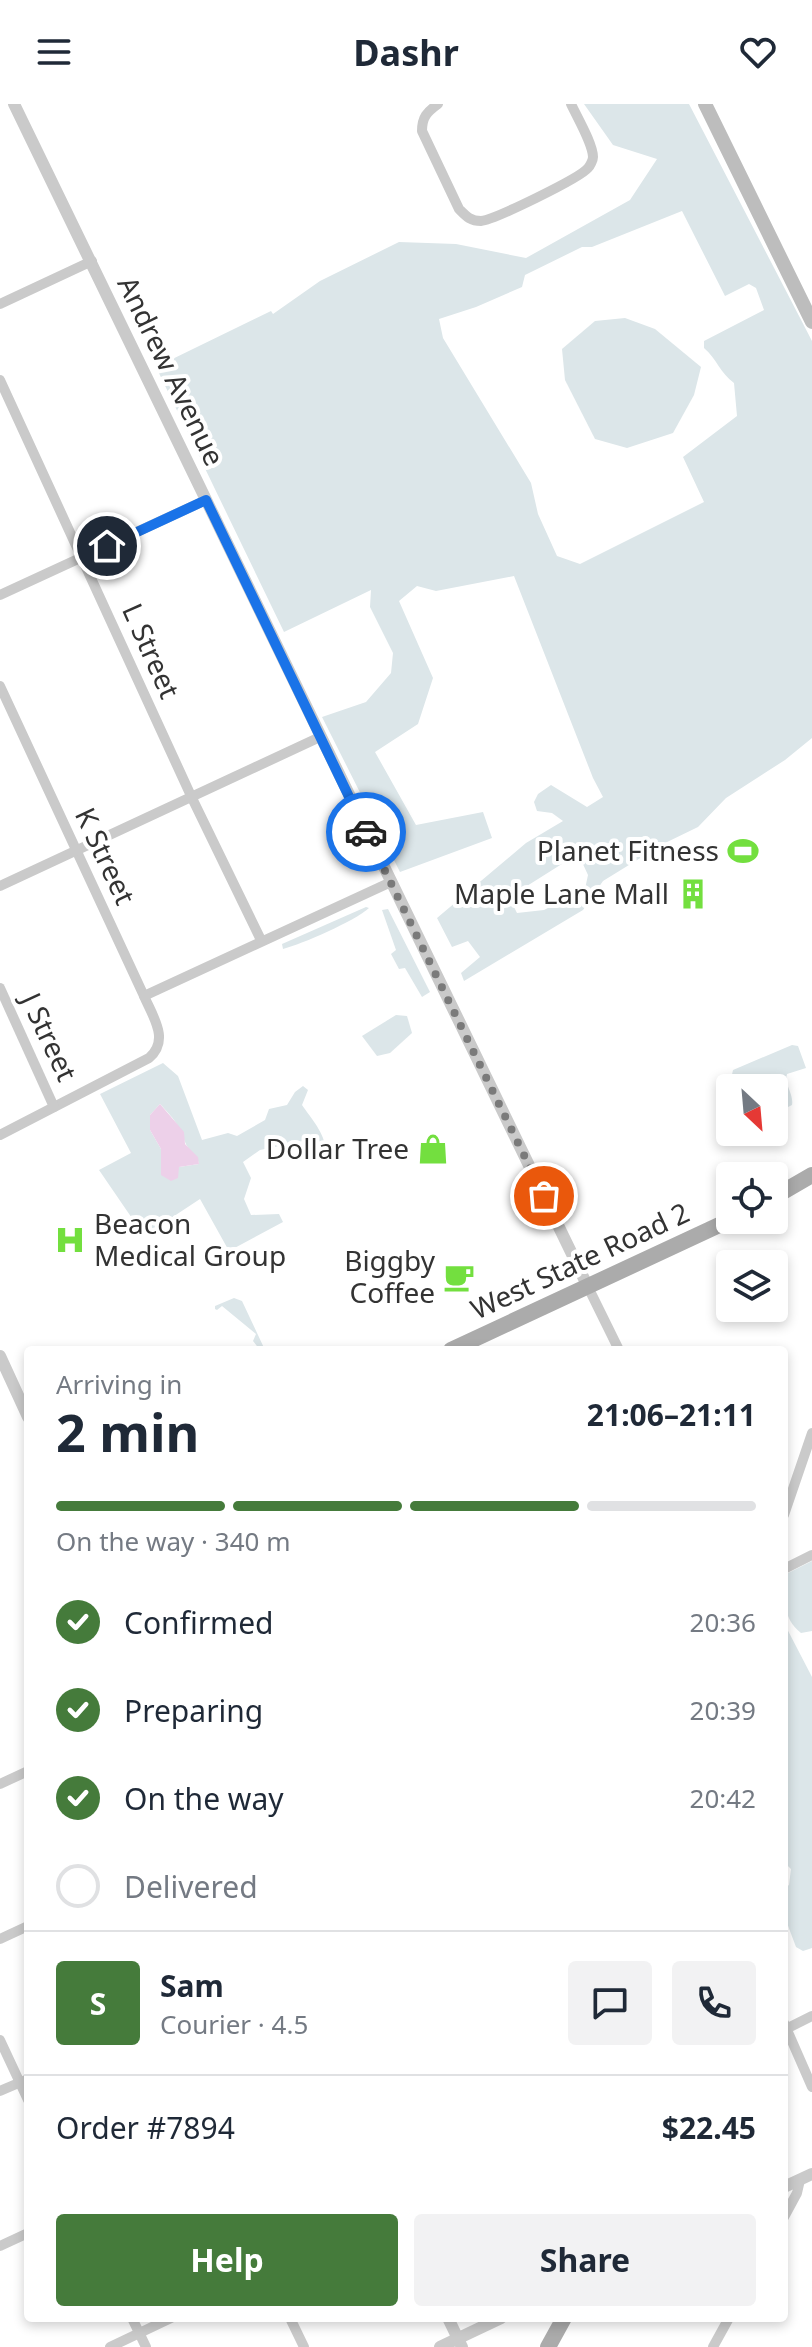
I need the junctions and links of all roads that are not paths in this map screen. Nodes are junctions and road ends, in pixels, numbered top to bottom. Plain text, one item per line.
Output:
1 (14, 104) edge
2 (438, 104) edge
3 (571, 104) edge
4 (705, 104) edge
5 (92, 261) junction
6 (0, 304) edge
7 (812, 322) edge
8 (0, 380) edge
9 (206, 500) junction
10 (82, 557) junction
11 (0, 595) edge
12 (0, 686) edge
13 (320, 737) junction
14 (192, 798) junction
15 (76, 851) junction
16 (391, 882) junction
17 (0, 886) edge
18 (261, 940) junction
19 (0, 988) edge
20 (144, 996) junction
21 (54, 1107) junction
22 (0, 1135) edge
23 (812, 1175) edge
24 (788, 1189) edge
25 (716, 1227) edge
26 (588, 1287) junction
27 (460, 1346) edge
28 (617, 1346) edge
29 (0, 1356) edge
30 (24, 1408) edge
31 (812, 1433) edge
32 (788, 1503) edge
33 (812, 1555) edge
34 (788, 1567) edge
35 (24, 1773) edge
36 (0, 1784) edge
37 (24, 1928) edge
38 (0, 1939) edge
39 (812, 2016) edge
40 (788, 2026) edge
41 (788, 2034) edge
42 (0, 2040) edge
43 (24, 2081) edge
44 (812, 2087) edge
45 (0, 2091) edge
46 (806, 2177) edge
47 (788, 2210) edge
48 (24, 2235) edge
49 (0, 2246) edge
50 (134, 2322) edge
51 (162, 2322) edge
52 (292, 2322) edge
53 (450, 2322) edge
54 (494, 2322) edge
55 (562, 2322) edge
56 (727, 2322) edge
57 (139, 2333) junction
58 (460, 2343) edge
59 (110, 2347) edge
60 (146, 2347) edge
61 (304, 2347) edge
62 (440, 2347) edge
63 (548, 2347) edge
64 (713, 2347) edge

1 - 5 street, Andrew Avenue
2 - 3 street
4 - 7 main road
5 - 6 street
5 - 9 street, Andrew Avenue
8 - 10 street, L Street
9 - 10 street
9 - 13 street, Andrew Avenue
10 - 11 street
10 - 14 street, L Street
12 - 15 street, K Street
13 - 14 street
13 - 16 street, Andrew Avenue
14 - 15 street
14 - 18 street, L Street
15 - 17 street
15 - 20 street, K Street
16 - 18 street
16 - 26 street, Andrew Avenue
18 - 20 street
19 - 21 street, J Street
20 - 21 street, K Street
21 - 22 street
23 - 24 main road
25 - 26 main road, West State Road 2
26 - 27 main road, West State Road 2
26 - 28 street, Andrew Avenue
29 - 30 street
31 - 32 street
33 - 34 street
35 - 36 street
37 - 38 street
39 - 40 street
41 - 44 street
42 - 43 street
43 - 45 street
46 - 47 street
48 - 49 street
50 - 57 street
51 - 57 street
52 - 61 street
53 - 58 street
54 - 58 street
55 - 63 main road
56 - 64 street
57 - 59 street
57 - 60 street
58 - 62 street

